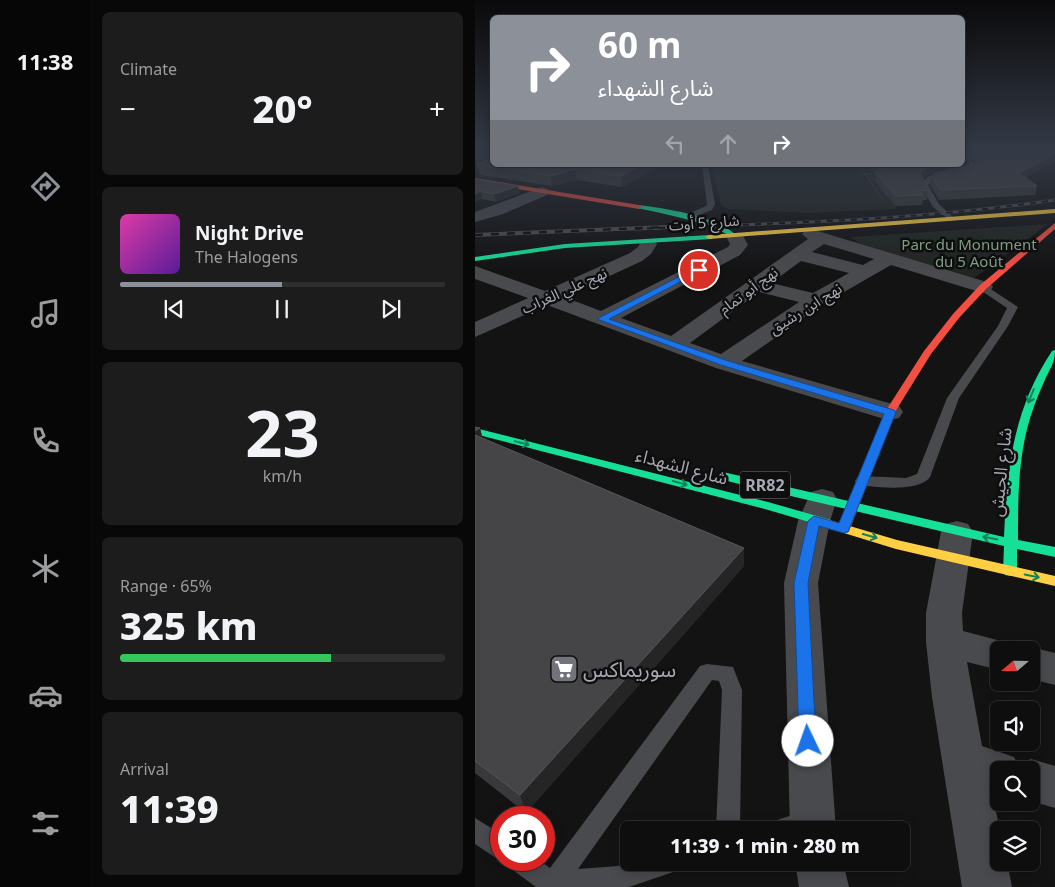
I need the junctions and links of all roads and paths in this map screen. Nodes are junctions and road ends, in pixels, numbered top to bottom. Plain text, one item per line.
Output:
1 (522, 188) edge
2 (709, 188) edge
3 (876, 188) edge
4 (925, 188) edge
5 (542, 192) junction
6 (885, 202) edge
7 (1055, 211) edge
8 (691, 216) junction
9 (475, 217) edge
10 (1055, 219) edge
11 (951, 220) junction
12 (1055, 225) edge
13 (817, 235) junction
14 (734, 237) junction
15 (648, 244) junction
16 (565, 246) junction
17 (475, 249) edge
18 (797, 254) junction
19 (889, 258) junction
20 (475, 259) edge
21 (475, 264) edge
22 (865, 271) junction
23 (475, 272) edge
24 (754, 285) junction
25 (983, 287) junction
26 (548, 297) junction
27 (816, 300) junction
28 (602, 319) junction
29 (475, 330) edge
30 (674, 344) junction
31 (1055, 354) edge
32 (725, 363) junction
33 (890, 412) junction
34 (475, 431) edge
35 (707, 472) dead end
36 (862, 481) junction
37 (851, 506) junction
38 (827, 516) junction
39 (1011, 542) junction
40 (954, 544) junction
41 (1055, 552) edge
42 (1010, 571) junction
43 (1055, 581) edge
44 (945, 642) junction
45 (990, 653) edge
46 (1040, 665) edge
47 (1055, 669) edge
48 (981, 765) edge
49 (1040, 783) edge
50 (1055, 787) edge
51 (728, 821) edge
52 (805, 821) edge
53 (475, 830) edge
54 (490, 840) edge
55 (534, 871) edge
56 (641, 871) edge
57 (818, 871) edge
58 (553, 884) junction
59 (824, 887) edge
60 (987, 887) edge

1 - 5 main road
2 - 8 lane
3 - 6 path
4 - 11 lane
5 - 8 main road
5 - 9 street
7 - 11 main road, شارع 5 أوت
8 - 14 main road
10 - 13 main road, شارع 5 أوت
11 - 14 main road, شارع 5 أوت
12 - 25 main road
13 - 14 main road, شارع 5 أوت
13 - 18 street, نهج أبو تمام
13 - 19 street
14 - 15 main road, شارع 5 أوت
14 - 16 main road, شارع 5 أوت
14 - 28 street
15 - 21 main road, شارع 5 أوت
15 - 26 street, نهج علي الغراب
16 - 17 main road
16 - 20 main road, شارع 5 أوت
18 - 22 street
18 - 24 street, نهج أبو تمام
19 - 22 street, نهج ابن رشيق
19 - 25 street
22 - 27 street, نهج ابن رشيق
23 - 26 street
24 - 27 street
24 - 30 street, نهج أبو تمام
25 - 33 main road
25 - 36 lane
26 - 28 street
26 - 29 street, نهج علي الغراب
27 - 32 street, نهج ابن رشيق
28 - 30 street
30 - 32 street
31 -> 39 main road, شارع الجيش
32 - 33 street
33 - 36 main road
34 -> 38 main road, شارع الشهداء / RR82
35 - 38 main road, شارع الشهداء / RR82
36 - 37 main road
37 - 38 main road
37 - 38 main road, شارع الشهداء / RR82
37 - 40 main road, شارع الشهداء / RR82
38 -> 40 main road, شارع الشهداء / RR82
38 - 52 street
39 -> 40 main road, شارع الشهداء / RR82
39 - 41 main road, شارع الشهداء / RR82
39 - 42 main road, شارع الجيش
40 - 42 main road, شارع الشهداء / RR82
40 - 44 street
42 -> 43 main road, شارع الشهداء / RR82
44 - 45 street
44 - 48 street
46 - 47 street
48 - 60 street
49 - 50 street
51 - 58 lane
53 - 54 lane
55 - 58 lane
56 - 58 lane
57 - 59 street

